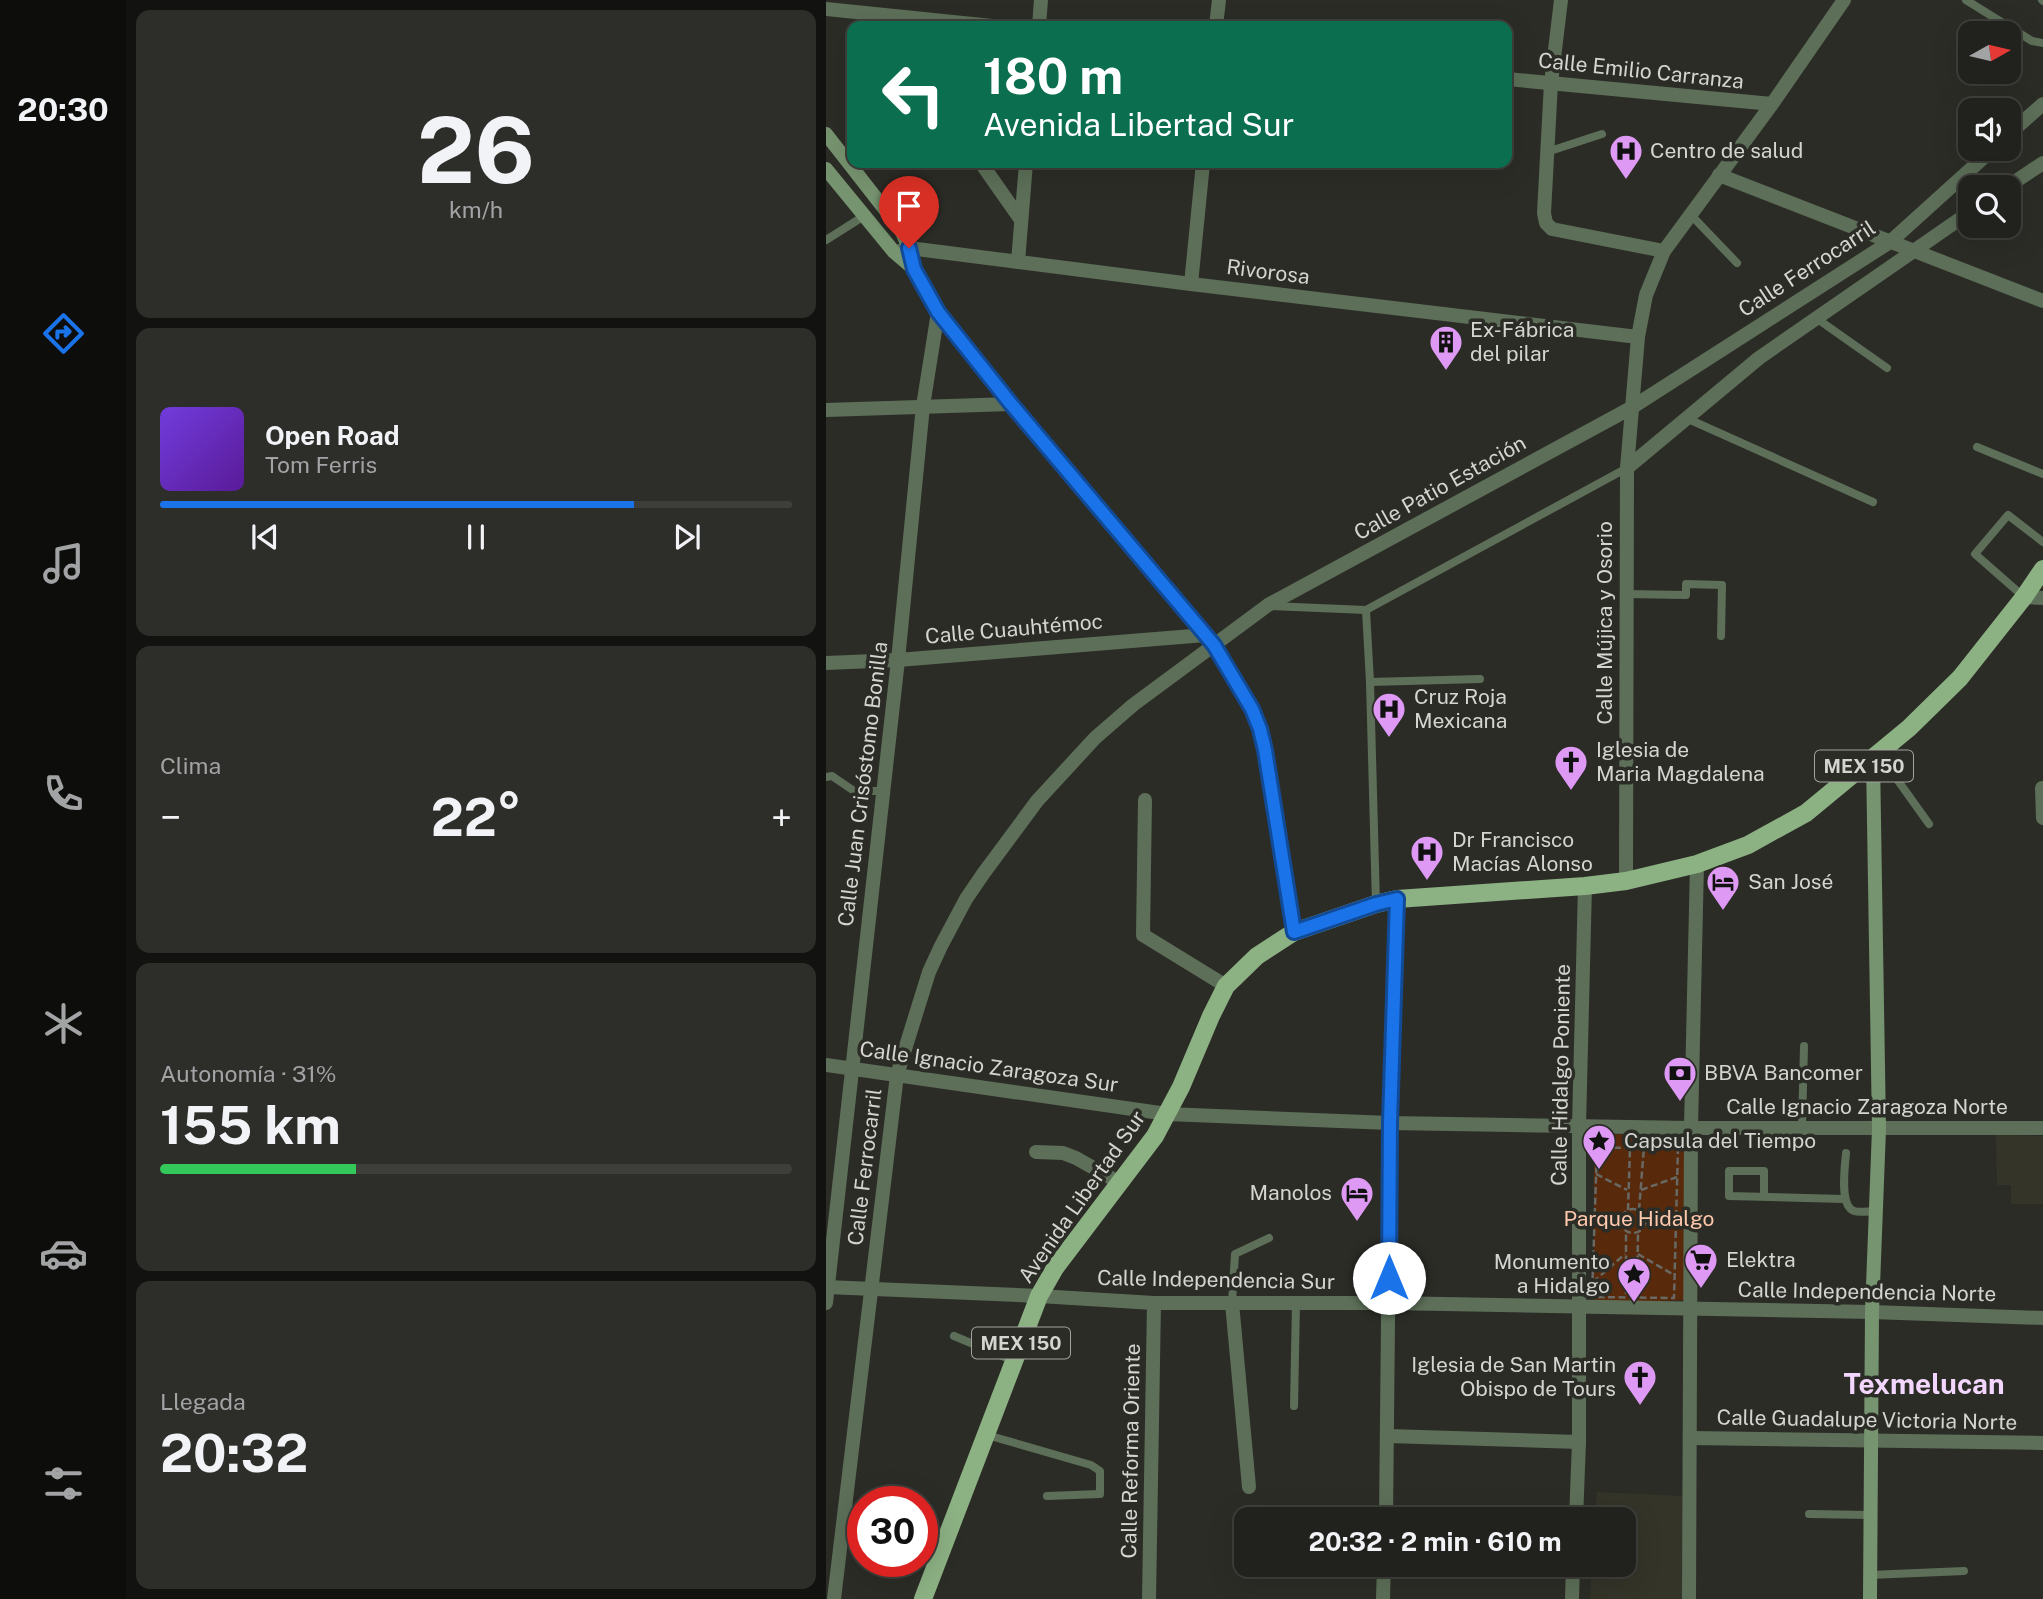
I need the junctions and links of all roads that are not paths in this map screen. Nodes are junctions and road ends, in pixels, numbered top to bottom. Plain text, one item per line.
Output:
1 (1041, 0) edge
2 (1219, 0) edge
3 (1561, 0) edge
4 (1844, 0) edge
5 (1966, 0) edge
6 (826, 9) edge
7 (877, 14) junction
8 (882, 21) edge
9 (944, 21) edge
10 (1039, 21) edge
11 (1217, 21) edge
12 (2043, 43) edge
13 (1512, 79) edge
14 (1551, 83) junction
15 (1772, 104) junction
16 (2043, 104) edge
17 (2021, 124) edge
18 (826, 134) edge
19 (1602, 134) dead end
20 (1547, 152) junction
21 (847, 160) edge
22 (1980, 161) edge
23 (2043, 163) edge
24 (985, 168) edge
25 (1026, 168) edge
26 (1203, 168) edge
27 (826, 169) edge
28 (855, 170) joint
29 (1719, 175) junction
30 (2021, 178) edge
31 (835, 182) junction
32 (1691, 215) junction
33 (863, 216) junction
34 (1021, 220) junction
35 (1958, 220) edge
36 (826, 240) edge
37 (1890, 242) junction
38 (909, 248) junction
39 (1914, 249) junction
40 (1664, 251) junction
41 (894, 252) junction
42 (1018, 262) junction
43 (1737, 263) dead end
44 (914, 269) junction
45 (1191, 284) junction
46 (2043, 301) edge
47 (938, 312) junction
48 (1816, 318) junction
49 (1638, 337) junction
50 (1887, 368) dead end
51 (1011, 404) junction
52 (923, 406) junction
53 (1631, 408) junction
54 (826, 410) edge
55 (1686, 418) junction
56 (1977, 447) dead end
57 (1627, 468) junction
58 (2043, 474) edge
59 (1873, 502) dead end
60 (2043, 542) edge
61 (2043, 569) edge
62 (1626, 594) junction
63 (2024, 597) junction
64 (2043, 598) edge
65 (1268, 605) junction
66 (1366, 610) junction
67 (1721, 636) dead end
68 (1210, 640) junction
69 (898, 660) junction
70 (826, 663) edge
71 (1480, 679) dead end
72 (1370, 682) junction
73 (1876, 757) junction
74 (826, 776) edge
75 (2042, 788) edge
76 (883, 791) junction
77 (1145, 800) dead end
78 (2043, 818) edge
79 (1929, 824) dead end
80 (1697, 864) junction
81 (1626, 881) junction
82 (1586, 886) junction
83 (1397, 899) junction
84 (1376, 904) junction
85 (1294, 932) junction
86 (1226, 986) junction
87 (1804, 1046) dead end
88 (826, 1065) edge
89 (851, 1068) junction
90 (897, 1075) junction
91 (1167, 1114) junction
92 (1390, 1123) junction
93 (1579, 1126) junction
94 (1691, 1128) junction
95 (1802, 1128) junction
96 (2043, 1128) edge
97 (1879, 1129) junction
98 (1036, 1152) dead end
99 (1846, 1153) dead end
100 (1120, 1183) junction
101 (1764, 1197) junction
102 (1844, 1199) junction
103 (1876, 1211) junction
104 (1269, 1238) dead end
105 (827, 1287) edge
106 (870, 1290) junction
107 (1039, 1296) junction
108 (826, 1303) edge
109 (1154, 1303) junction
110 (1232, 1303) junction
111 (1296, 1303) junction
112 (1389, 1303) junction
113 (1581, 1308) junction
114 (1690, 1309) junction
115 (1872, 1312) junction
116 (2043, 1318) edge
117 (954, 1336) dead end
118 (1014, 1361) junction
119 (1294, 1406) dead end
120 (986, 1435) junction
121 (1388, 1436) junction
122 (1690, 1438) junction
123 (1579, 1442) junction
124 (1870, 1442) junction
125 (2043, 1443) edge
126 (1249, 1487) dead end
127 (1046, 1496) dead end
128 (1385, 1507) edge
129 (1576, 1507) edge
130 (1809, 1514) dead end
131 (1870, 1515) junction
132 (1964, 1571) dead end
133 (1870, 1576) junction
134 (1384, 1577) edge
135 (1573, 1577) edge
136 (834, 1599) edge
137 (923, 1599) edge
138 (1149, 1599) edge
139 (1383, 1599) edge
140 (1572, 1599) edge
141 (1689, 1599) edge
142 (1870, 1599) edge

1 - 10 street
2 - 11 street
3 - 14 street
4 - 15 street, Calle Mújica y Osorio
5 - 12 lane
6 - 7 street
7 - 8 street
7 - 9 street
13 - 14 street, Calle Emilio Carranza
14 - 15 street, Calle Emilio Carranza
14 - 20 street
15 - 29 street, Calle Mújica y Osorio
16 - 17 street
18 - 21 main road
19 - 20 lane
20 - 40 street
22 - 37 street, Calle Ferrocarril
23 - 30 street
24 - 34 street
25 - 34 street
26 - 45 street
27 - 31 main road
28 - 31 main road
28 - 38 main road
29 - 32 street, Calle Mújica y Osorio
29 - 37 street
31 - 33 main road
32 - 40 street, Calle Mújica y Osorio
32 - 43 lane
33 - 36 lane
33 - 41 main road
34 - 42 street
35 - 39 street
37 - 39 street
37 - 53 street, Calle Ferrocarril
38 - 41 street, Rivorosa
38 - 42 street, Rivorosa
38 - 44 main road
39 - 46 street
39 - 48 street
40 - 49 street, Calle Mújica y Osorio
41 - 44 main road
42 - 45 street, Rivorosa
44 - 47 main road
45 - 49 street, Rivorosa
47 - 51 main road
47 - 52 street, Calle Juan Crisóstomo Bonilla
48 - 50 lane
48 - 55 street
49 - 53 street, Calle Mújica y Osorio
51 - 52 street
51 - 68 main road
52 - 54 street
52 - 69 street, Calle Juan Crisóstomo Bonilla
53 - 57 street, Calle Mújica y Osorio
53 - 65 street, Calle Patio Estación
55 - 57 street
55 - 59 lane
56 - 58 lane
57 - 62 street, Calle Mújica y Osorio
57 - 66 lane
60 - 63 lane
61 - 63 main road, MEX 150
62 - 67 lane
62 - 81 street, Calle Mújica y Osorio
63 - 64 street
63 - 73 main road, MEX 150
65 - 66 lane
65 - 68 street, Calle Patio Estación
66 - 72 lane
68 - 69 street, Calle Cuauhtémoc
68 - 85 main road
68 - 90 street, Calle Ferrocarril
69 - 70 street, Calle Cuauhtémoc
69 - 76 street, Calle Juan Crisóstomo Bonilla
71 - 72 lane
72 - 84 lane
73 - 79 lane
73 - 80 main road, MEX 150
73 - 97 main road
74 - 76 lane
75 - 78 street
76 - 89 street, Calle Juan Crisóstomo Bonilla
77 - 86 street
80 - 81 main road, MEX 150
80 - 94 street
81 - 82 main road, Avenida Libertad Sur / MEX 150
82 - 83 main road, Avenida Libertad Sur / MEX 150
82 - 93 street, Calle Hidalgo Poniente
83 - 84 main road, Avenida Libertad Sur / MEX 150
83 - 92 street
84 - 85 main road, Avenida Libertad Sur / MEX 150
85 - 86 main road, Avenida Libertad Sur / MEX 150
86 - 91 main road, Avenida Libertad Sur / MEX 150
87 - 95 lane
88 - 89 street, Calle Ignacio Zaragoza Sur
89 - 90 street, Calle Ignacio Zaragoza Sur
89 - 105 street, Calle Juan Crisóstomo Bonilla
90 - 91 street, Calle Ignacio Zaragoza Sur
90 - 106 street, Calle Ferrocarril
91 - 92 street, Calle Ignacio Zaragoza Sur
91 - 100 main road, Avenida Libertad Sur / MEX 150
92 - 93 street, Calle Ignacio Zaragoza Sur
92 - 112 street
93 - 94 street, Calle Ignacio Zaragoza Sur
93 - 113 street, Calle Hidalgo Poniente
94 - 95 street, Calle Ignacio Zaragoza Norte
94 - 114 street
95 - 97 street, Calle Ignacio Zaragoza Norte
96 - 97 street, Calle Ignacio Zaragoza Norte
97 - 103 main road
98 - 100 street
99 - 102 lane
100 - 107 main road, Avenida Libertad Sur / MEX 150
101 - 101 lane
101 - 102 lane
102 - 103 lane
103 - 115 main road
104 - 110 lane
105 - 106 street, Calle Independencia Sur
105 - 108 street, Calle Juan Crisóstomo Bonilla
106 - 107 street, Calle Independencia Sur
106 - 136 street, Calle Ferrocarril
107 - 109 street, Calle Independencia Sur
107 - 118 main road, Avenida Libertad Sur / MEX 150
109 - 110 street, Calle Independencia Sur
109 - 138 street, Calle Reforma Oriente
110 - 111 street, Calle Independencia Sur
110 - 126 street
111 - 112 street, Calle Independencia Sur
111 - 119 lane
112 - 113 street, Calle Independencia Sur
112 - 121 street
113 - 114 street, Calle Independencia Sur
113 - 123 street, Calle Hidalgo Poniente
114 - 115 street, Calle Independencia Norte
114 - 122 street
115 - 116 street, Calle Independencia Norte
115 - 124 main road
117 - 118 lane
118 - 120 main road, Avenida Libertad Sur / MEX 150
120 - 127 lane
120 - 137 main road, Avenida Libertad Sur / MEX 150
121 - 123 street
121 - 128 street
122 - 124 street, Calle Guadalupe Victoria Norte
122 - 141 street
123 - 129 street, Calle Hidalgo Poniente
124 - 125 street, Calle Guadalupe Victoria Norte
124 - 131 main road
130 - 131 lane
131 - 133 main road
132 - 133 lane
133 - 142 main road
134 - 139 street
135 - 140 street

